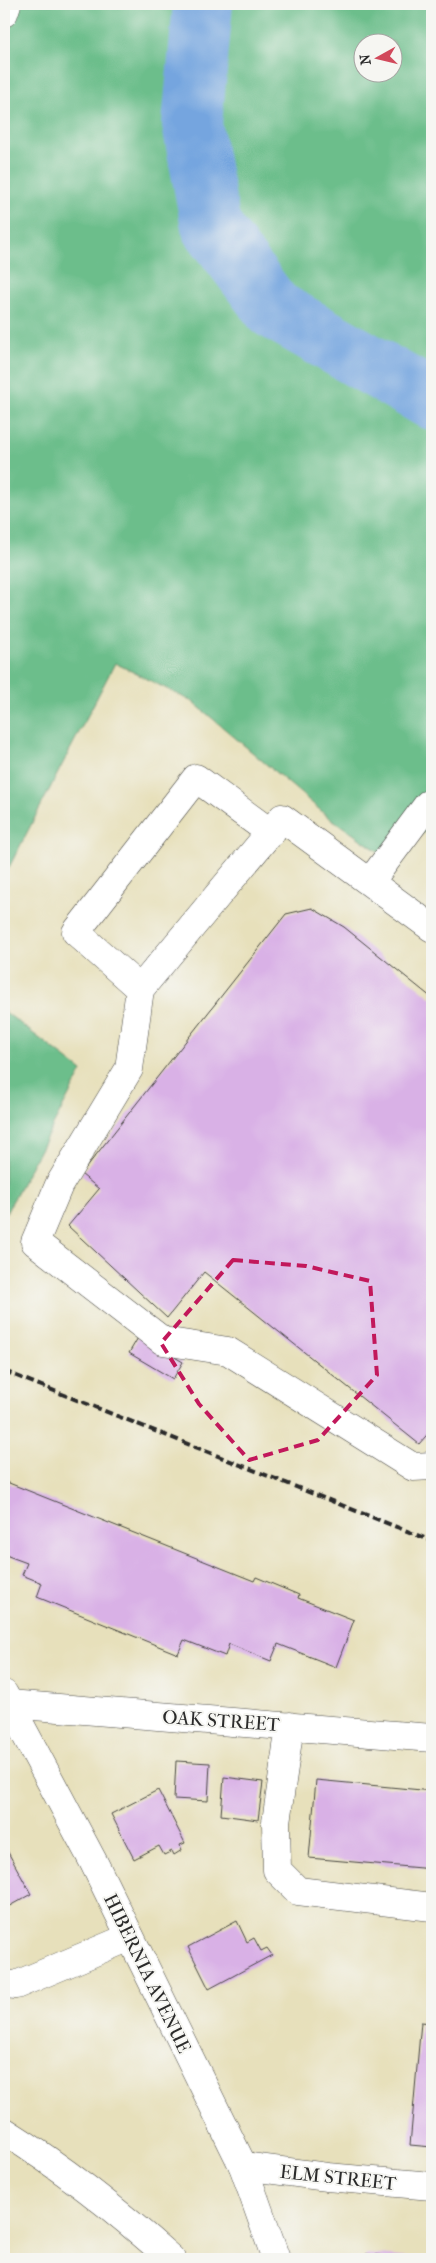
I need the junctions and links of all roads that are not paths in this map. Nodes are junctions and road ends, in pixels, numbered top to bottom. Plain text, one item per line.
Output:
1 (7, 4) edge
2 (4, 13) edge
3 (432, 808) edge
4 (271, 833) junction
5 (370, 882) junction
6 (432, 928) edge
7 (140, 989) junction
8 (432, 1466) edge
9 (6, 1699) edge
10 (290, 1726) junction
11 (432, 1738) edge
12 (432, 1906) edge
13 (130, 1937) junction
14 (4, 1984) edge
15 (4, 2132) edge
16 (243, 2166) junction
17 (432, 2186) edge
18 (170, 2259) edge
19 (276, 2259) edge

1 - 2 main road
3 - 5 main road
4 - 5 main road
4 - 7 main road
4 - 7 main road
5 - 6 main road
7 - 8 main road
9 - 10 main road, OAK STREET
9 - 13 main road, HIBERNIA AVENUE
10 - 11 main road, OAK STREET
10 - 12 main road
13 - 14 main road
13 - 16 main road, HIBERNIA AVENUE
15 - 18 main road
16 - 17 main road, ELM STREET
16 - 19 main road, HIBERNIA AVENUE

